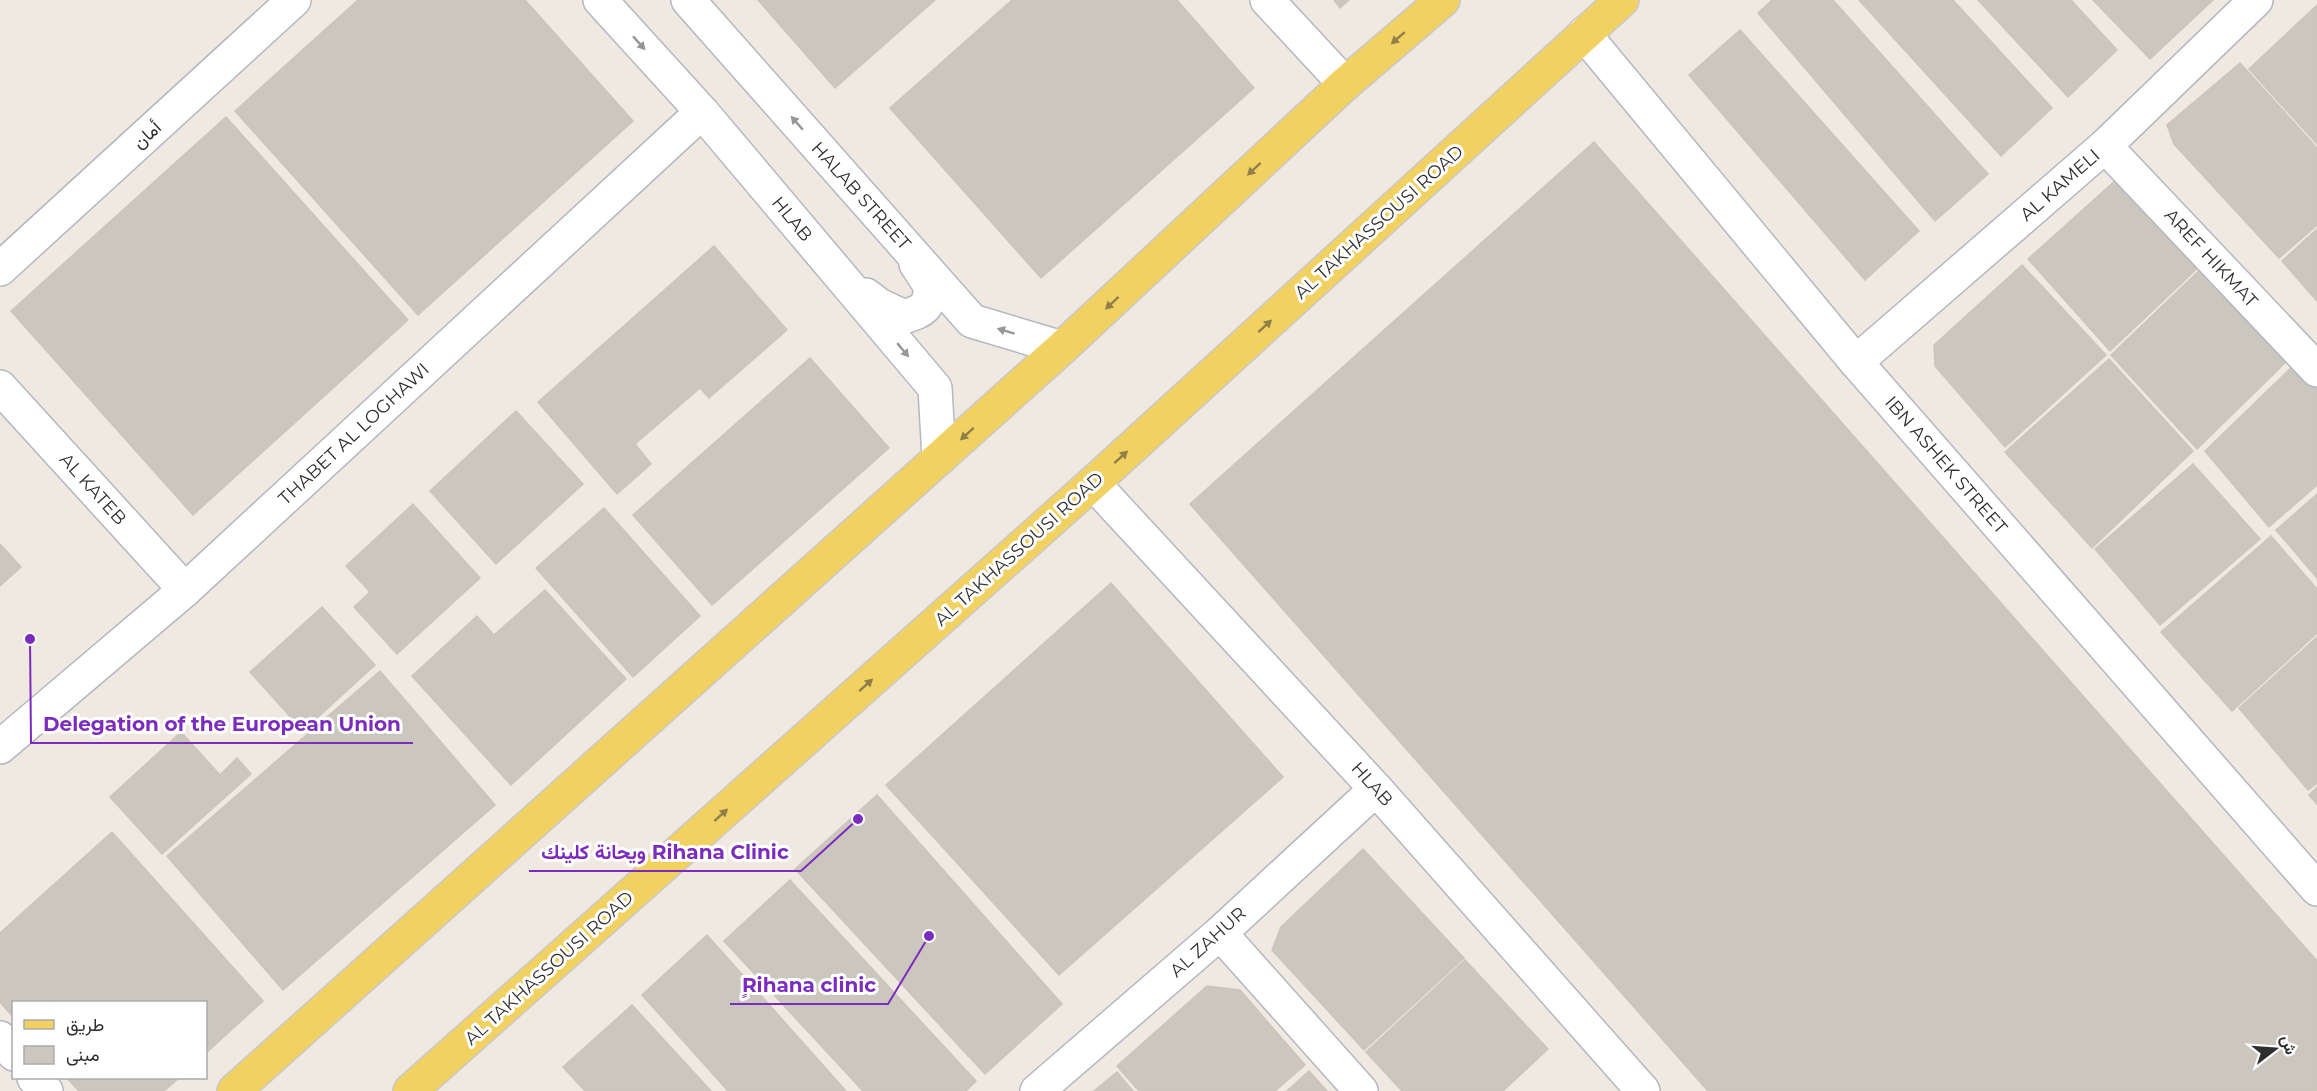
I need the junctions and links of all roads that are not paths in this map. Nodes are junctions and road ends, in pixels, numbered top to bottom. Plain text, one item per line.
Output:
1 (294, 0) edge
2 (600, 0) edge
3 (688, 0) edge
4 (1267, 0) edge
5 (1443, 0) edge
6 (1622, 0) edge
7 (2256, 0) edge
8 (1584, 34) junction
9 (1345, 84) junction
10 (702, 112) junction
11 (2105, 146) junction
12 (892, 230) junction
13 (0, 269) edge
14 (840, 276) junction
15 (1062, 348) junction
16 (1856, 362) junction
17 (2317, 370) edge
18 (0, 387) edge
19 (939, 458) junction
20 (1093, 483) junction
21 (185, 590) junction
22 (0, 747) edge
23 (1376, 789) junction
24 (2317, 889) edge
25 (1220, 933) junction
26 (0, 1038) edge
27 (12, 1052) edge
28 (36, 1079) edge
29 (46, 1091) edge
30 (234, 1091) edge
31 (410, 1091) edge
32 (1037, 1091) edge
33 (1361, 1091) edge
34 (1643, 1091) edge

1 - 13 street, أمان
2 -> 10 street, HLAB
12 -> 3 street, HALAB STREET
4 - 9 street
5 -> 9 main road
6 - 8 main road, AL TAKHASSOUSI ROAD
7 - 11 street, AL KAMELI
8 - 16 street, IBN ASHEK STREET
20 -> 8 main road, AL TAKHASSOUSI ROAD
9 -> 15 main road
10 - 14 street, HLAB
10 - 21 street, THABET AL LOGHAWI
11 - 16 street, AL KAMELI
11 - 17 street, AREF HIKMAT
12 - 14 street
15 -> 12 street, HALAB STREET
14 -> 19 street, HLAB
15 -> 19 main road
16 - 24 street, IBN ASHEK STREET
18 - 21 street, AL KATEB
19 - 30 main road
20 - 23 street, HLAB
31 -> 20 main road, AL TAKHASSOUSI ROAD
21 - 22 street, THABET AL LOGHAWI
23 - 25 street, AL ZAHUR
23 - 34 street, HLAB
25 - 32 street, AL ZAHUR
25 - 33 street
26 - 27 street
28 - 29 street

